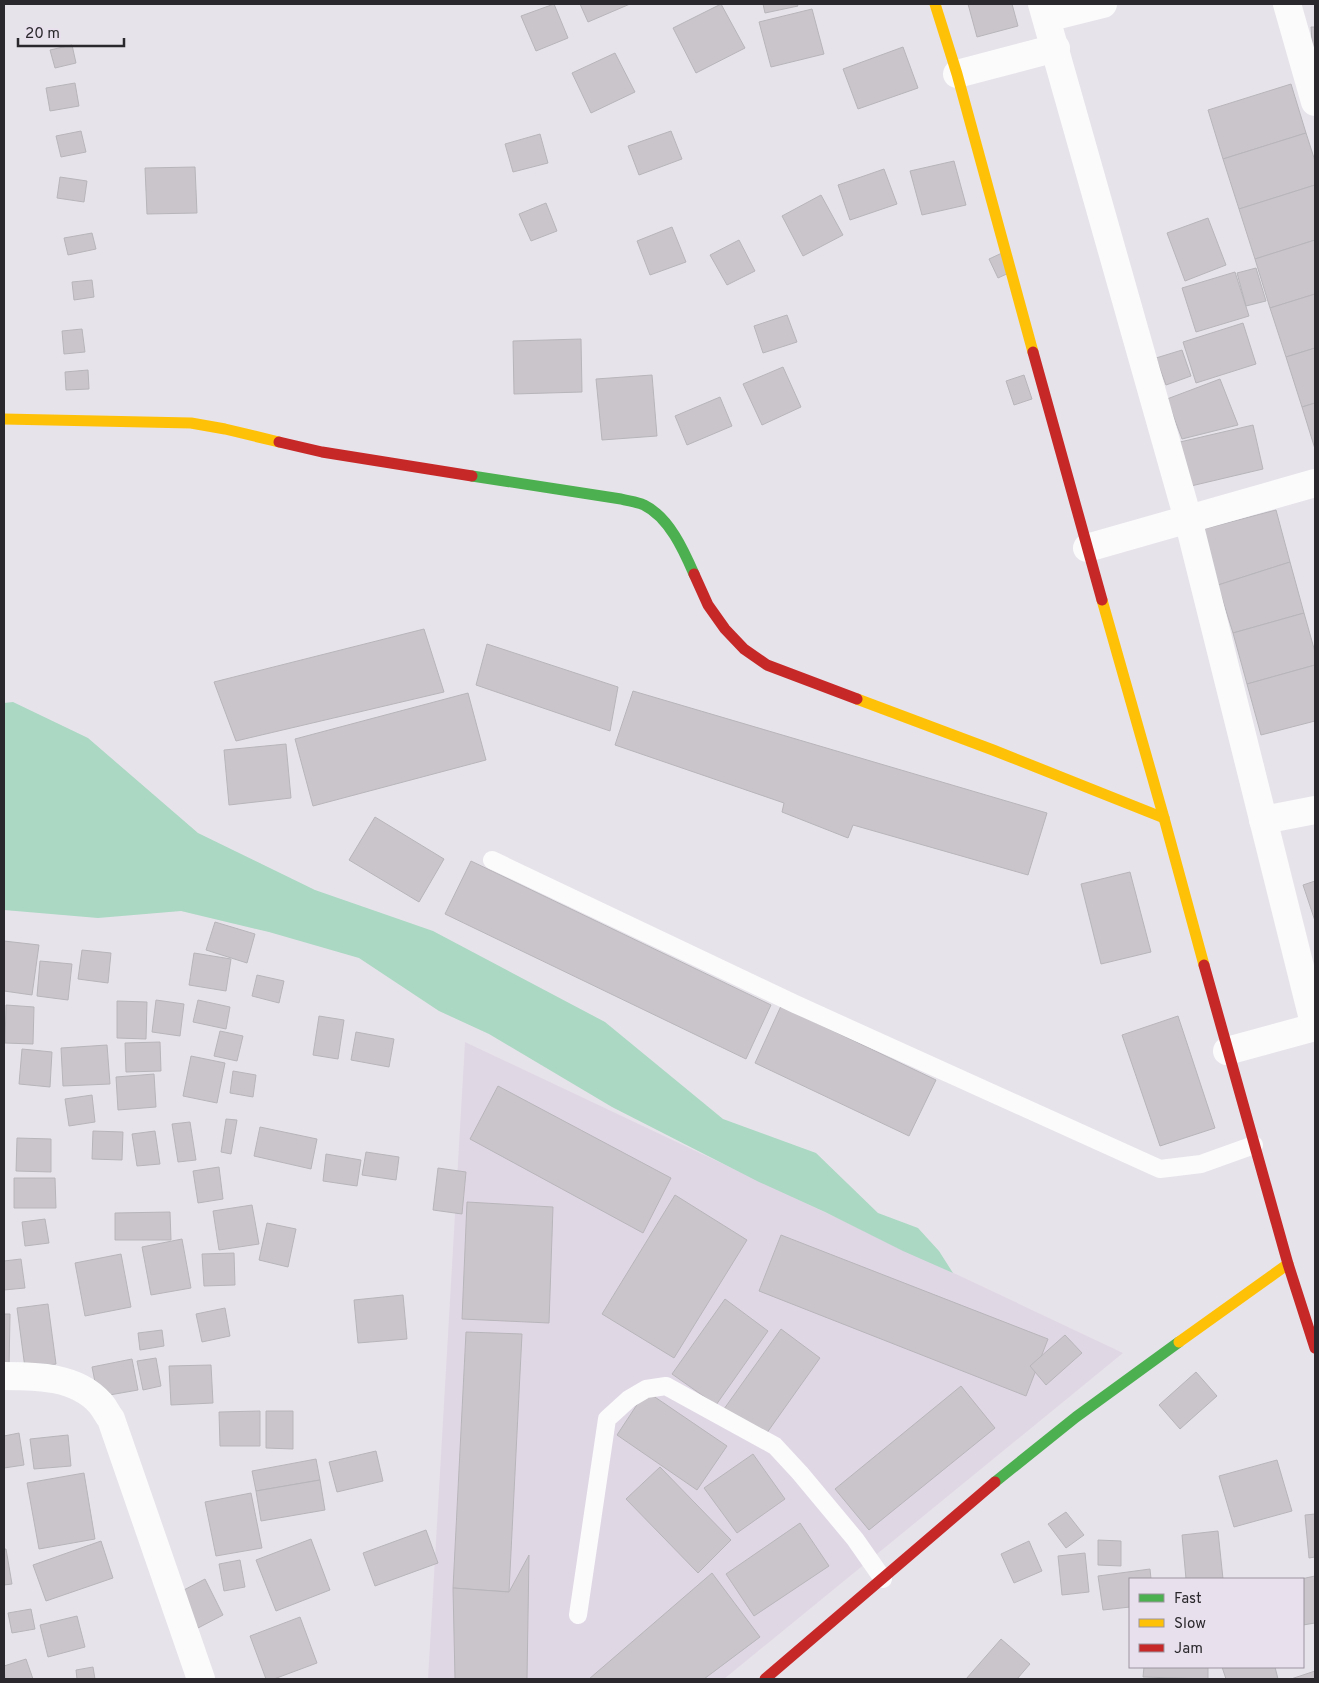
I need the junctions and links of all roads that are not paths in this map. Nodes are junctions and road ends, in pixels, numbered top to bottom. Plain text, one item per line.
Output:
1 (935, 4) edge
2 (1103, 4) edge
3 (1287, 4) edge
4 (1044, 11) edge
5 (1056, 48) junction
6 (957, 74) junction
7 (1315, 102) edge
8 (4, 419) edge
9 (1315, 483) edge
10 (1188, 519) junction
11 (1087, 548) junction
12 (1315, 810) edge
13 (1164, 818) junction
14 (1263, 820) junction
15 (492, 860) dead end
16 (1315, 1027) edge
17 (1227, 1051) junction
18 (1254, 1145) junction
19 (1288, 1264) junction
20 (1315, 1348) edge
21 (4, 1376) edge
22 (883, 1579) junction
23 (578, 1615) dead end
24 (201, 1679) edge
25 (765, 1679) edge

1 - 6 street
2 - 4 street
3 - 7 street
4 - 5 street
5 - 6 street
5 - 10 street
6 - 11 street
8 - 13 street
9 - 10 street
10 - 11 street
10 - 14 street
11 - 13 street
12 - 14 street
13 - 17 street
14 - 16 street
15 - 18 lane
16 - 17 street
17 - 18 street
18 - 19 street
19 - 20 street
19 - 22 street
21 - 24 street
22 - 23 lane
22 - 25 street

